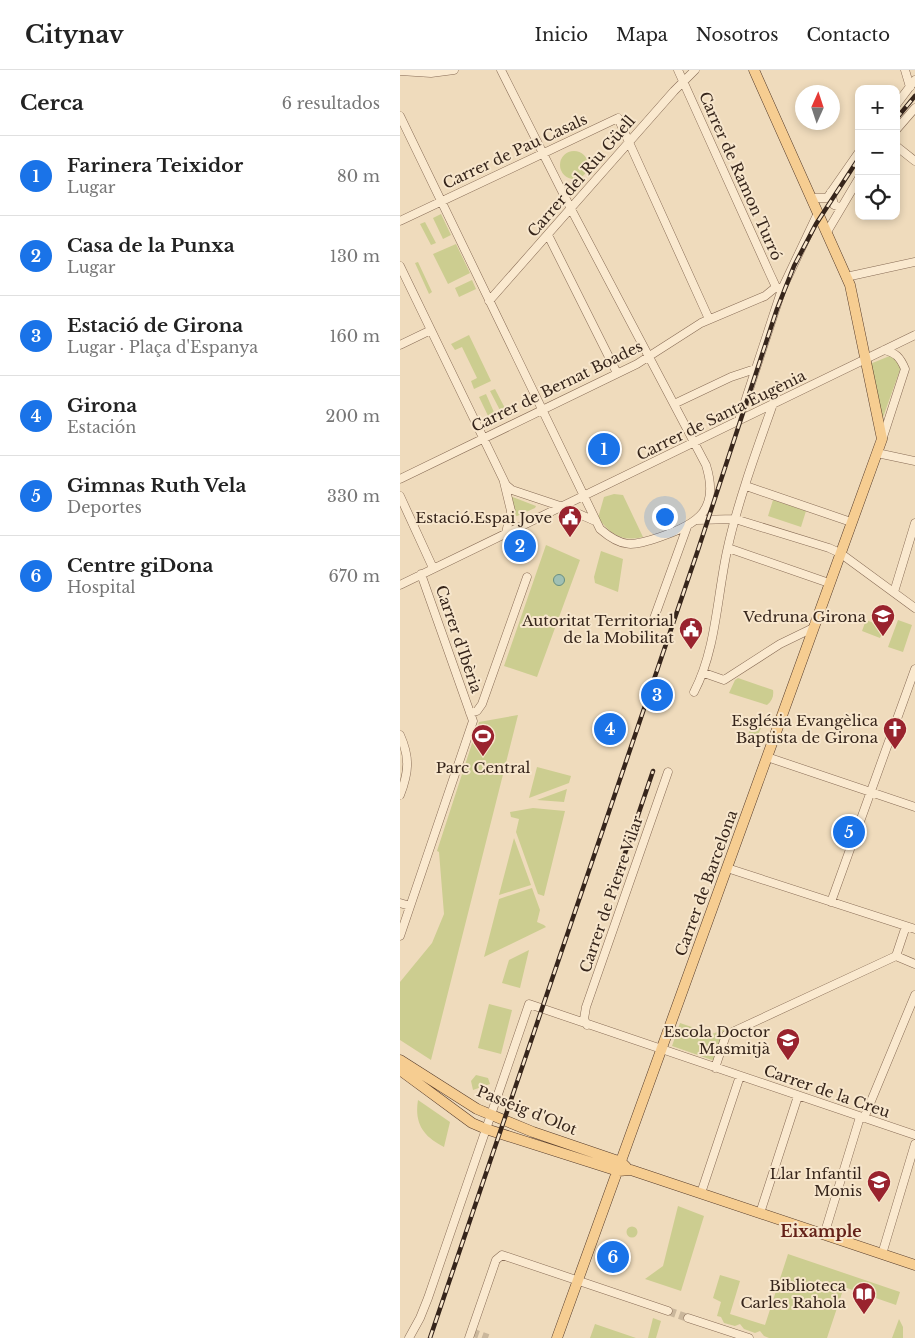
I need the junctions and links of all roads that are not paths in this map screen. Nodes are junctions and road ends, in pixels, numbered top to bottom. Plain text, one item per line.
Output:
1 (454, 70) edge
2 (501, 70) edge
3 (678, 70) edge
4 (695, 70) edge
5 (754, 70) edge
6 (905, 70) edge
7 (400, 71) edge
8 (683, 81) junction
9 (912, 83) edge
10 (900, 100) edge
11 (915, 108) edge
12 (400, 116) edge
13 (900, 125) edge
14 (630, 142) junction
15 (900, 149) edge
16 (543, 152) junction
17 (855, 158) edge
18 (915, 161) edge
19 (855, 184) edge
20 (831, 192) junction
21 (812, 198) junction
22 (442, 201) junction
23 (840, 207) junction
24 (571, 209) junction
25 (818, 213) junction
26 (400, 221) edge
27 (827, 232) junction
28 (548, 235) junction
29 (915, 262) edge
30 (400, 266) edge
31 (846, 277) junction
32 (779, 288) junction
33 (489, 301) junction
34 (710, 319) junction
35 (431, 330) junction
36 (915, 336) edge
37 (400, 345) edge
38 (884, 350) junction
39 (649, 356) junction
40 (864, 359) junction
41 (755, 368) junction
42 (617, 373) junction
43 (674, 404) junction
44 (773, 404) junction
45 (542, 410) junction
46 (739, 420) junction
47 (483, 438) junction
48 (882, 439) junction
49 (694, 442) junction
50 (877, 453) junction
51 (915, 461) edge
52 (400, 479) edge
53 (504, 480) junction
54 (746, 486) junction
55 (400, 496) edge
56 (584, 496) junction
57 (563, 506) junction
58 (736, 518) junction
59 (697, 520) junction
60 (595, 521) junction
61 (852, 522) junction
62 (915, 523) edge
63 (687, 528) junction
64 (506, 533) junction
65 (912, 544) edge
66 (728, 548) junction
67 (840, 553) junction
68 (433, 568) junction
69 (422, 574) junction
70 (527, 578) dead end
71 (829, 583) junction
72 (400, 585) edge
73 (894, 592) junction
74 (915, 608) edge
75 (653, 621) dead end
76 (813, 628) junction
77 (915, 669) edge
78 (704, 673) junction
79 (694, 692) dead end
80 (470, 713) junction
81 (400, 735) edge
82 (767, 757) junction
83 (668, 772) dead end
84 (870, 792) junction
85 (400, 795) edge
86 (915, 808) edge
87 (727, 868) junction
88 (831, 902) junction
89 (400, 903) edge
90 (410, 906) junction
91 (906, 926) junction
92 (915, 929) edge
93 (400, 936) edge
94 (896, 956) junction
95 (915, 964) edge
96 (915, 994) edge
97 (913, 1006) edge
98 (588, 1025) junction
99 (661, 1050) junction
100 (400, 1060) edge
101 (715, 1068) junction
102 (400, 1070) edge
103 (740, 1076) junction
104 (798, 1096) junction
105 (490, 1114) junction
106 (862, 1117) junction
107 (486, 1129) junction
108 (915, 1135) edge
109 (915, 1144) edge
110 (620, 1167) junction
111 (701, 1193) junction
112 (760, 1213) junction
113 (824, 1235) junction
114 (882, 1254) junction
115 (915, 1265) edge
116 (578, 1281) junction
117 (668, 1311) tunnel mouth
118 (688, 1318) tunnel mouth
119 (470, 1335) edge
120 (409, 1338) edge
121 (557, 1338) edge
122 (749, 1338) edge

1 - 7 street
2 - 16 street
3 - 8 street, Carrer de Ramon Turró
4 - 8 street, Carrer del Riu Güell
5 - 21 main road
6 - 9 street
8 - 14 street, Carrer del Riu Güell
8 - 32 street, Carrer de Ramon Turró
9 - 10 street
11 - 13 street
12 - 22 street
14 - 16 street, Carrer de Pau Casals
14 - 24 street, Carrer del Riu Güell
14 - 34 street
15 - 18 street
16 - 22 street, Carrer de Pau Casals
16 - 24 street
17 - 20 street
19 - 23 street
20 - 21 street
20 - 23 street
21 - 25 main road
22 - 26 street, Carrer de Pau Casals
22 - 33 street
23 - 27 street
24 - 28 street, Carrer del Riu Güell
24 - 39 street
25 - 27 main road
25 - 32 street
27 - 31 main road
28 - 33 street, Carrer del Riu Güell
28 - 42 street
29 - 31 street
30 - 35 street
31 - 40 main road
32 - 34 street, Carrer de Bernat Boades
32 - 41 street
33 - 45 street
34 - 39 street, Carrer de Bernat Boades
35 - 37 street
35 - 47 street
36 - 38 street, Carrer de Santa Eugènia
38 - 40 street, Carrer de Santa Eugènia
38 - 48 street
39 - 42 street, Carrer de Bernat Boades
39 - 43 street
40 - 44 street, Carrer de Santa Eugènia
40 - 48 main road
41 - 43 street
41 - 46 street
42 - 45 street, Carrer de Bernat Boades
43 - 49 street
44 - 46 street, Carrer de Santa Eugènia
44 - 54 street
45 - 47 street, Carrer de Bernat Boades
45 - 56 street
46 - 49 street, Carrer de Santa Eugènia
47 - 52 street, Carrer de Bernat Boades
47 - 53 street
48 - 50 main road, Carrer de Barcelona
49 - 56 street, Carrer de Santa Eugènia
49 - 59 street
50 - 51 street
50 - 61 main road, Carrer de Barcelona
53 - 57 street
53 - 64 street
54 - 58 street
54 - 61 street
55 - 68 street
56 - 57 street, Carrer de Santa Eugènia
56 - 60 street
57 - 60 street
57 - 64 street, Carrer de Santa Eugènia
58 - 59 street
58 - 66 street
58 - 67 street
59 - 63 street
60 - 63 street
61 - 67 main road, Carrer de Barcelona
62 - 65 street
63 - 75 street
64 - 68 street, Carrer de Santa Eugènia
65 - 73 street
66 - 71 street
66 - 78 street
67 - 71 main road, Carrer de Barcelona
67 - 73 street
68 - 69 street, Carrer de Santa Eugènia
69 - 72 street, Carrer de Santa Eugènia
69 - 80 street, Carrer d'Ibèria
70 - 80 street
71 - 76 main road, Carrer de Barcelona
73 - 74 street
76 - 78 street
76 - 82 main road, Carrer de Barcelona
77 - 84 street
78 - 79 street
80 - 90 street
81 - 85 street
82 - 84 street
82 - 87 main road, Carrer de Barcelona
83 - 98 street, Carrer de Pierre Vilar
84 - 86 street
84 - 88 street
87 - 88 street
87 - 99 main road, Carrer de Barcelona
88 - 91 street
89 - 90 street
90 - 93 street
91 - 92 street
91 - 94 street
94 - 95 street
94 - 101 street
96 - 97 street
97 - 106 street
98 - 99 street, Carrer de la Creu
98 - 105 street, Carrer de la Creu
99 - 101 street, Carrer de la Creu
99 - 110 main road, Carrer de Barcelona
100 - 105 main road, Passeig d'Olot
101 - 103 street, Carrer de la Creu
102 - 107 main road, Passeig d'Olot
103 - 104 street, Carrer de la Creu
103 - 111 street
104 - 106 street, Carrer de la Creu
104 - 112 street
105 - 107 street
105 - 110 main road, Passeig d'Olot
106 - 108 street, Carrer de la Creu
106 - 113 street
107 - 110 main road, Passeig d'Olot
107 - 120 street
109 - 114 street
110 - 111 main road
110 - 116 main road, Carrer de Barcelona
111 - 112 main road
112 - 113 main road
113 - 114 main road
114 - 115 main road
116 - 117 street
116 - 119 street
116 - 121 main road, Carrer de Barcelona
118 - 122 street

